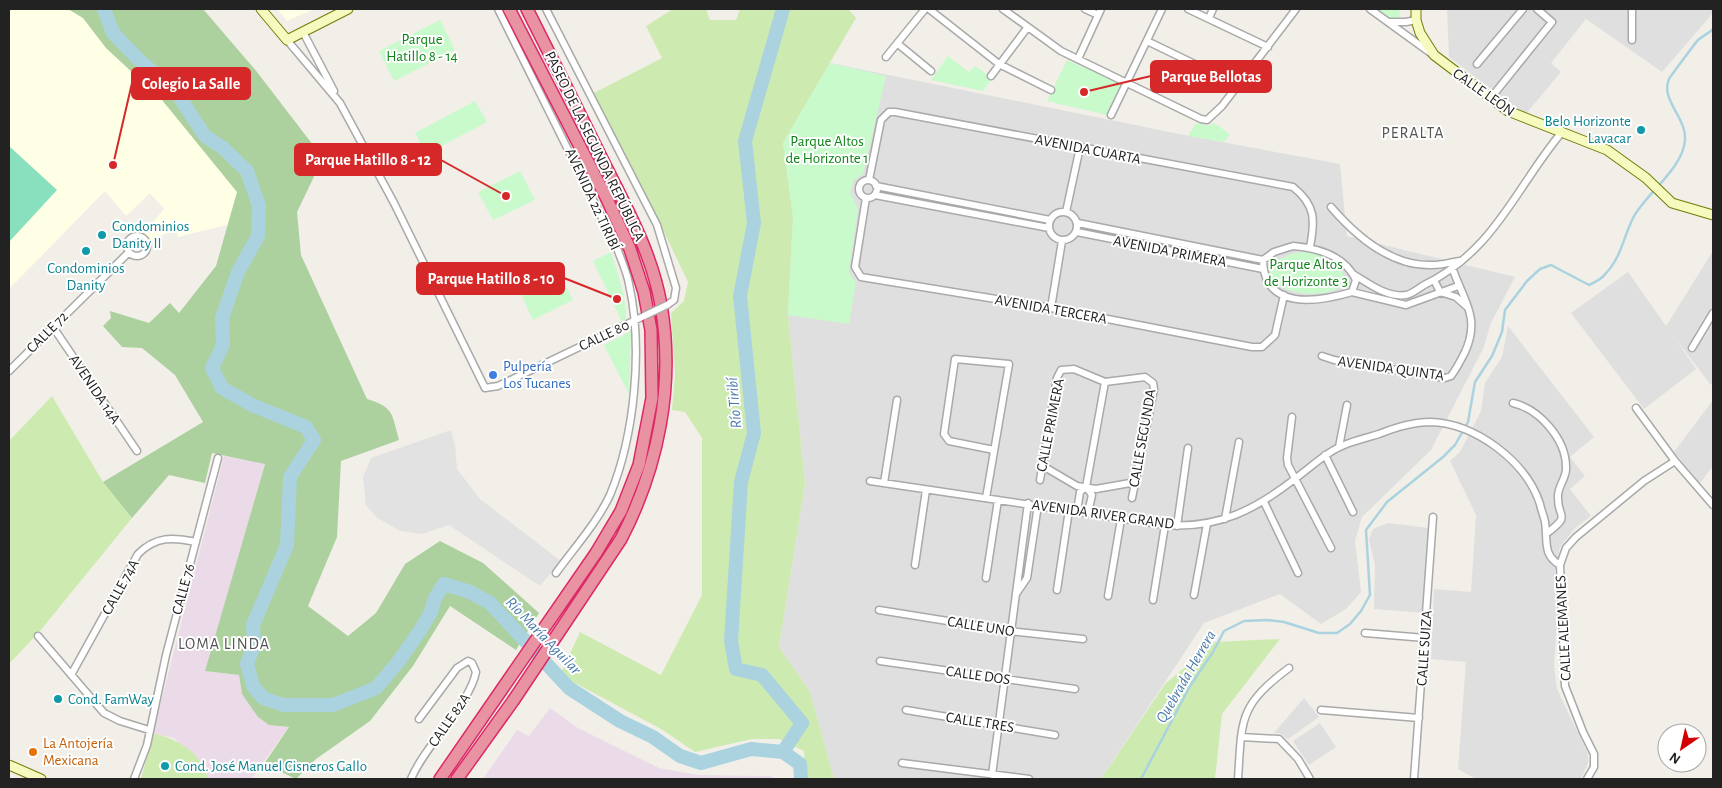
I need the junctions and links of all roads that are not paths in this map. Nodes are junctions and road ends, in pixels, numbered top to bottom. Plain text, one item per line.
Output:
1 (261, 9) edge
2 (348, 9) edge
3 (498, 9) edge
4 (509, 9) edge
5 (527, 9) edge
6 (546, 9) edge
7 (925, 9) edge
8 (929, 9) edge
9 (1003, 9) edge
10 (1085, 9) edge
11 (1162, 9) edge
12 (1188, 9) edge
13 (1213, 9) edge
14 (1296, 9) edge
15 (1370, 9) edge
16 (1416, 9) edge
17 (1523, 9) edge
18 (1537, 9) edge
19 (1632, 9) edge
20 (1100, 12) edge
21 (1209, 18) junction
22 (1416, 20) junction
23 (1389, 22) junction
24 (1027, 28) junction
25 (303, 32) junction
26 (287, 40) junction
27 (1632, 40) dead end
28 (1147, 41) junction
29 (898, 44) junction
30 (1268, 47) junction
31 (1434, 56) junction
32 (886, 57) dead end
33 (1078, 59) junction
34 (999, 64) junction
35 (1477, 64) dead end
36 (931, 71) dead end
37 (991, 76) dead end
38 (1127, 83) junction
39 (1238, 85) junction
40 (1051, 90) dead end
41 (1490, 99) junction
42 (340, 103) junction
43 (1111, 115) dead end
44 (1562, 132) junction
45 (1080, 147) junction
46 (869, 180) junction
47 (876, 186) junction
48 (875, 195) junction
49 (866, 198) junction
50 (1331, 207) dead end
51 (1066, 212) junction
52 (1713, 215) edge
53 (1050, 220) junction
54 (1078, 223) junction
55 (1049, 228) junction
56 (1077, 232) junction
57 (1062, 240) junction
58 (1310, 247) junction
59 (129, 252) dead end
60 (1263, 260) junction
61 (1464, 260) junction
62 (1452, 267) junction
63 (1263, 269) junction
64 (1353, 274) junction
65 (1434, 280) junction
66 (1458, 286) junction
67 (1352, 292) junction
68 (1440, 292) junction
69 (1284, 295) junction
70 (1051, 308) junction
71 (1470, 313) junction
72 (1713, 313) edge
73 (634, 321) junction
74 (53, 326) junction
75 (1692, 348) dead end
76 (1322, 356) dead end
77 (9, 371) edge
78 (1105, 382) junction
79 (896, 400) dead end
80 (1513, 402) dead end
81 (1346, 405) dead end
82 (1636, 408) dead end
83 (1292, 418) dead end
84 (1238, 442) dead end
85 (1339, 447) junction
86 (1188, 448) dead end
87 (137, 450) dead end
88 (994, 450) junction
89 (1326, 455) junction
90 (218, 458) dead end
91 (1675, 461) junction
92 (1043, 466) junction
93 (1296, 478) junction
94 (1040, 480) dead end
95 (870, 481) dead end
96 (1136, 482) junction
97 (884, 483) junction
98 (1086, 487) junction
99 (926, 490) junction
100 (986, 498) junction
101 (1132, 498) dead end
102 (998, 500) junction
103 (1264, 502) junction
104 (1028, 503) junction
105 (1038, 505) junction
106 (1713, 505) edge
107 (1069, 510) junction
108 (1077, 511) junction
109 (1354, 512) dead end
110 (1088, 513) junction
111 (1433, 517) dead end
112 (1121, 519) junction
113 (1225, 519) junction
114 (1207, 524) junction
115 (1165, 525) junction
116 (1177, 526) junction
117 (1546, 534) junction
118 (196, 542) junction
119 (1331, 548) dead end
120 (1560, 565) junction
121 (915, 566) dead end
122 (556, 573) dead end
123 (1298, 573) dead end
124 (986, 578) dead end
125 (1057, 590) dead end
126 (1015, 595) junction
127 (1194, 595) dead end
128 (1108, 596) dead end
129 (1153, 600) dead end
130 (879, 610) dead end
131 (1010, 631) junction
132 (1365, 633) dead end
133 (38, 636) dead end
134 (1425, 638) junction
135 (1083, 639) dead end
136 (880, 661) dead end
137 (1289, 668) dead end
138 (71, 675) junction
139 (1004, 679) junction
140 (1075, 689) dead end
141 (906, 710) dead end
142 (1321, 710) dead end
143 (1420, 718) junction
144 (419, 719) dead end
145 (998, 725) junction
146 (149, 730) junction
147 (1055, 735) dead end
148 (1241, 737) junction
149 (902, 763) dead end
150 (9, 764) edge
151 (992, 775) junction
152 (460, 776) edge
153 (41, 779) edge
154 (134, 779) edge
155 (411, 779) edge
156 (440, 779) edge
157 (1029, 779) edge
158 (1238, 779) edge
159 (1310, 779) edge
160 (1414, 779) edge
161 (1587, 779) edge

1 - 26 main road
2 - 25 main road
3 - 73 street, AVENIDA 22 TIRIBÍ
4 - 156 highway, PASEO DE LA SEGUNDA REPÚBLICA
5 - 152 highway, PASEO DE LA SEGUNDA REPÚBLICA
6 - 73 street, CALLE 80, bridge
7 - 29 street
8 - 34 street
9 - 24 street
10 - 20 street
11 - 28 street
12 - 21 street
13 - 21 street
14 - 30 street
15 - 23 street
16 - 22 main road, CALLE LEÓN
17 - 35 street
18 - 41 street
19 - 27 street
20 - 33 street
21 - 30 street
22 - 23 street
22 - 31 main road, CALLE LEÓN
23 - 31 street
24 - 33 street
24 - 34 street
25 - 26 main road
25 - 42 street
26 - 42 street
28 - 38 street
28 - 39 street
29 - 32 street
29 - 36 street
30 - 39 street
31 - 41 main road, CALLE LEÓN
33 - 38 street
34 - 37 street
34 - 40 street
38 - 39 street
38 - 43 street
41 - 44 main road, CALLE LEÓN
42 - 73 street, CALLE 80
44 - 52 main road, CALLE LEÓN
44 - 61 street
45 - 46 street, AVENIDA CUARTA
45 - 51 street
45 - 58 street, AVENIDA CUARTA
46 - 47 street
46 - 49 street
47 - 48 street
47 - 53 street
48 - 49 street
48 - 55 street
49 - 70 street, AVENIDA TERCERA
50 - 61 street
51 - 53 street
51 - 54 street
53 - 55 street
54 - 56 street
54 - 60 street, AVENIDA PRIMERA
55 - 57 street
56 - 57 street
56 - 63 street, AVENIDA PRIMERA
57 - 70 street
58 - 60 street
58 - 64 street
59 - 74 street, CALLE 72
60 - 63 street
61 - 62 street
62 - 65 street
62 - 66 street, AVENIDA QUINTA
63 - 69 street
64 - 65 street
64 - 67 street
65 - 68 street
66 - 68 street
66 - 71 street, AVENIDA QUINTA
67 - 68 street
67 - 69 street
68 - 71 street
69 - 70 street, AVENIDA TERCERA
71 - 76 street, AVENIDA QUINTA
72 - 75 street
73 - 122 street, AVENIDA 22 TIRIBÍ
74 - 77 street, CALLE 72
74 - 87 street, AVENIDA 14A
78 - 92 street, CALLE PRIMERA
78 - 96 street, CALLE SEGUNDA
78 - 98 street
79 - 97 street
80 - 117 street
81 - 85 street
82 - 91 street
83 - 93 street
84 - 113 street
85 - 89 street, AVENIDA RIVER GRAND
85 - 117 street, AVENIDA RIVER GRAND
86 - 116 street
88 - 88 street
88 - 100 street
89 - 93 street, AVENIDA RIVER GRAND
89 - 109 street
90 - 118 street, CALLE 76
91 - 106 street
91 - 120 street, CALLE ALEMANES
92 - 94 street, CALLE PRIMERA
92 - 98 street
93 - 103 street, AVENIDA RIVER GRAND
93 - 119 street
95 - 97 street, AVENIDA RIVER GRAND
96 - 98 street
96 - 101 street, CALLE SEGUNDA
97 - 99 street, AVENIDA RIVER GRAND
98 - 108 street
98 - 110 street
99 - 100 street, AVENIDA RIVER GRAND
99 - 121 street
100 - 102 street, AVENIDA RIVER GRAND
102 - 104 street, AVENIDA RIVER GRAND
102 - 124 street
103 - 113 street, AVENIDA RIVER GRAND
103 - 123 street
104 - 105 street, AVENIDA RIVER GRAND
104 - 126 street
105 - 107 street, AVENIDA RIVER GRAND
105 - 126 street
107 - 108 street, AVENIDA RIVER GRAND
107 - 125 street
108 - 110 street, AVENIDA RIVER GRAND
110 - 112 street, AVENIDA RIVER GRAND
111 - 134 street, CALLE SUIZA
112 - 115 street, AVENIDA RIVER GRAND
112 - 128 street
113 - 114 street, AVENIDA RIVER GRAND
114 - 116 street, AVENIDA RIVER GRAND
114 - 127 street
115 - 116 street, AVENIDA RIVER GRAND
115 - 129 street
117 - 120 street, AVENIDA RIVER GRAND
118 - 138 street, CALLE 74A
118 - 146 street, CALLE 76
120 - 161 street, CALLE ALEMANES
126 - 131 street
130 - 131 street, CALLE UNO
131 - 135 street, CALLE UNO
131 - 139 street
132 - 134 street
133 - 138 street
134 - 143 street, CALLE SUIZA
136 - 139 street, CALLE DOS
137 - 148 street
138 - 146 street
139 - 140 street, CALLE DOS
139 - 145 street
141 - 145 street, CALLE TRES
142 - 143 street
143 - 160 street, CALLE SUIZA
144 - 155 street, CALLE 82A
145 - 147 street, CALLE TRES
145 - 151 street
146 - 154 street, CALLE 76
148 - 158 street
148 - 159 street
149 - 151 street
150 - 153 main road
151 - 157 street

